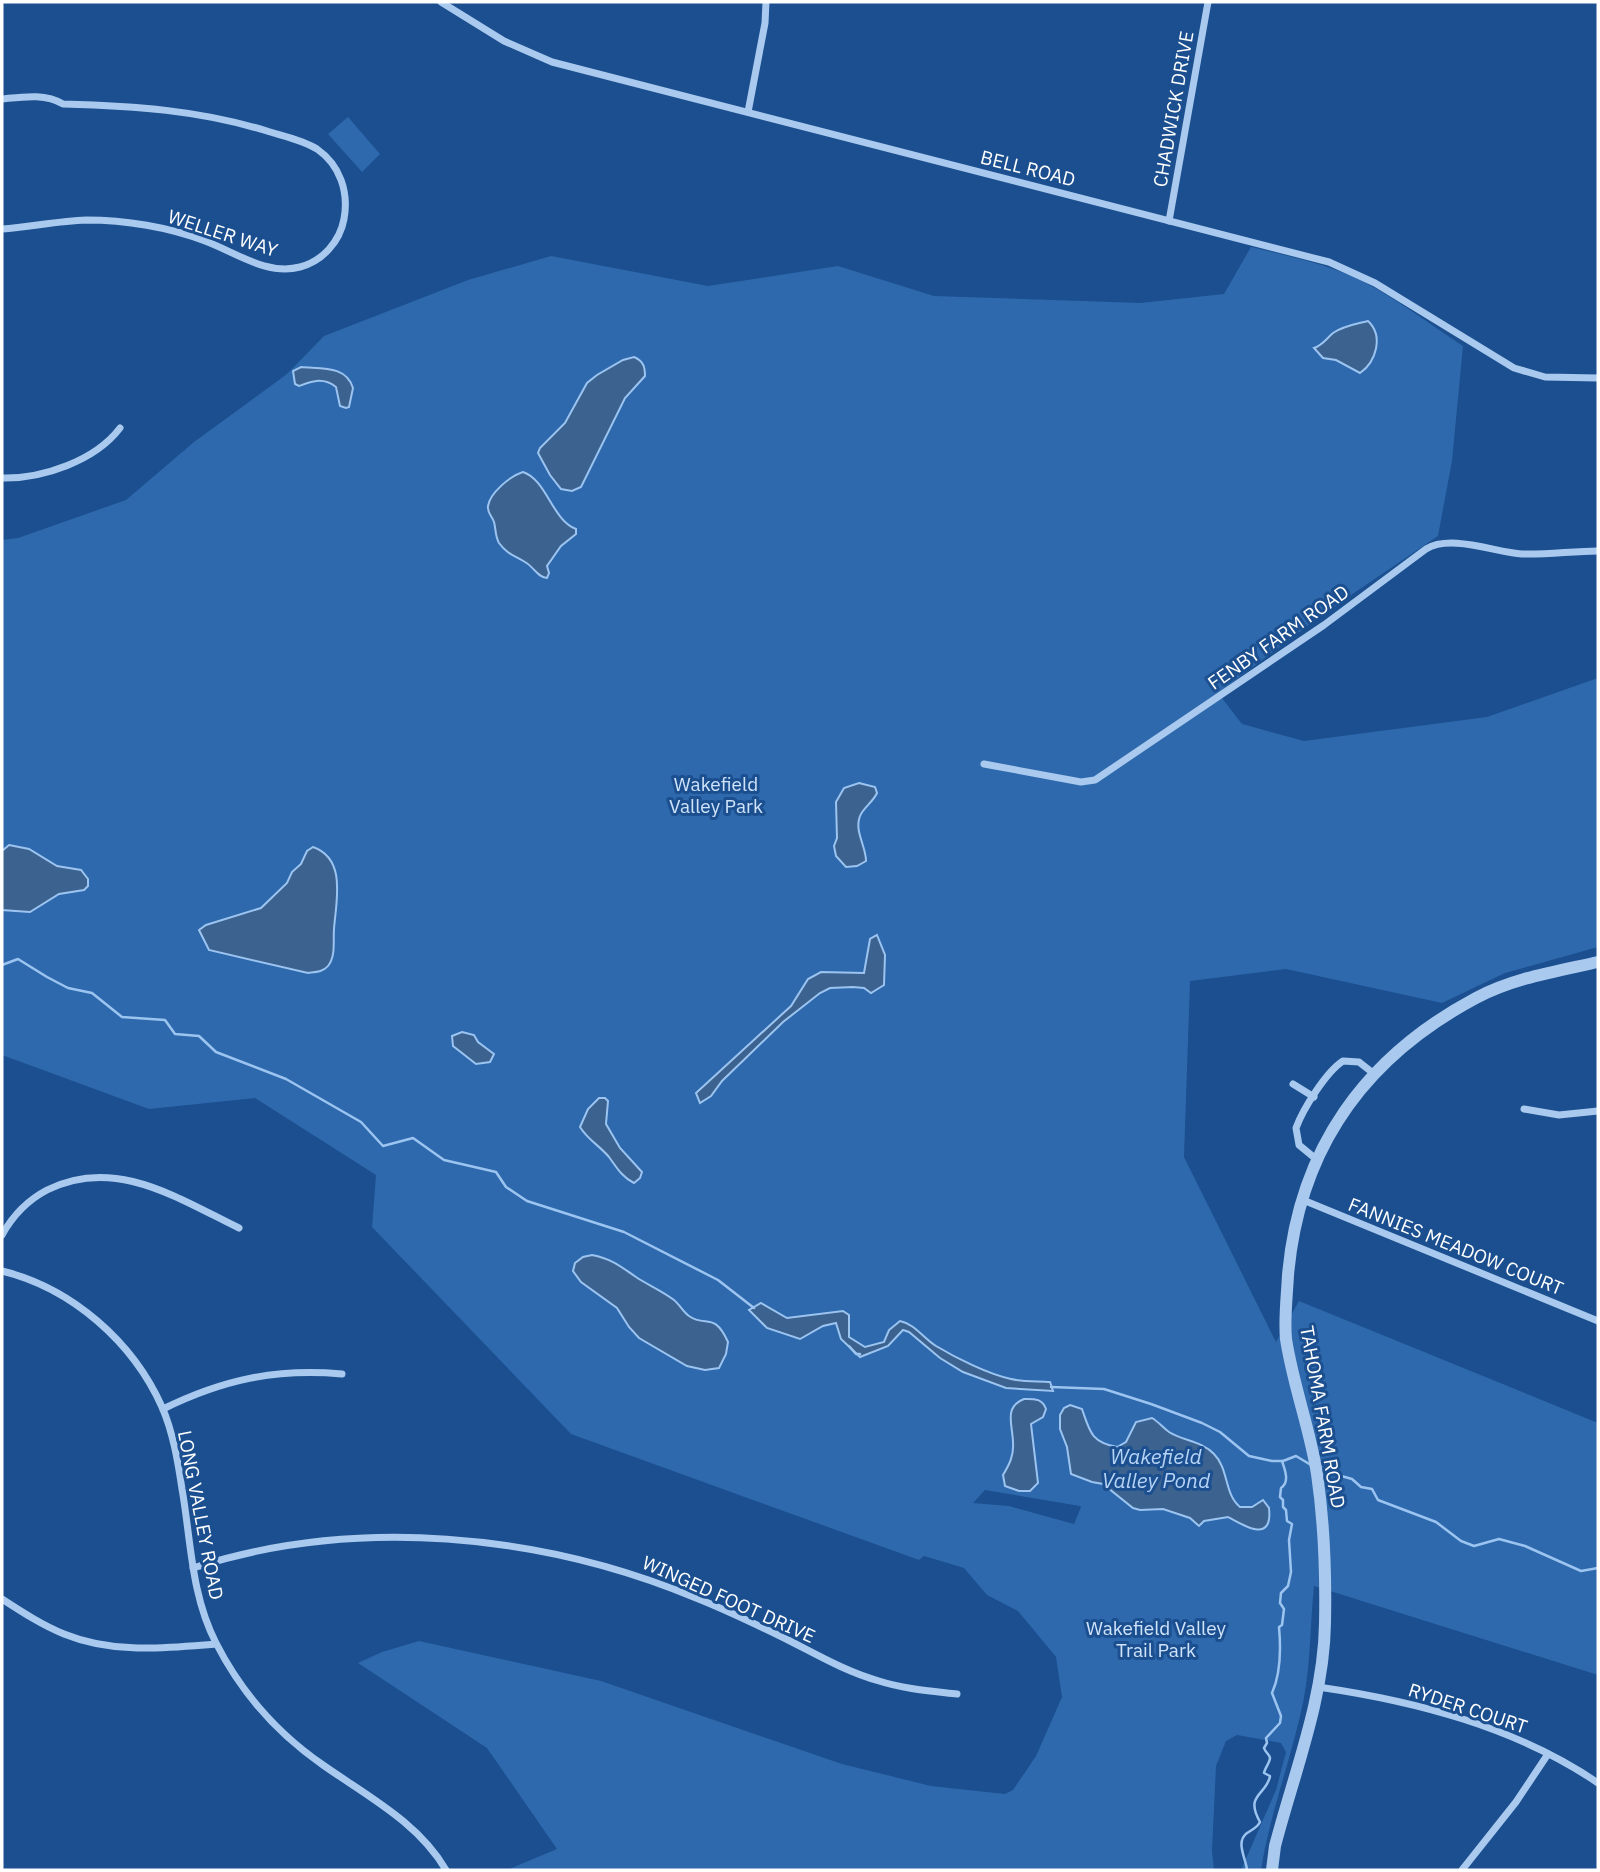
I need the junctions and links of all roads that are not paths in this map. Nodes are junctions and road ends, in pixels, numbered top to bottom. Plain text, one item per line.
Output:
1 (441, 2) edge
2 (766, 2) edge
3 (1208, 2) edge
4 (2, 99) edge
5 (748, 112) junction
6 (1169, 221) junction
7 (2, 229) edge
8 (1598, 378) edge
9 (120, 428) dead end
10 (2, 478) edge
11 (1598, 551) edge
12 (984, 764) dead end
13 (1598, 962) edge
14 (1373, 1073) junction
15 (1293, 1084) dead end
16 (1314, 1097) junction
17 (1524, 1109) dead end
18 (1598, 1111) edge
19 (1316, 1159) junction
20 (1303, 1200) junction
21 (239, 1228) dead end
22 (2, 1235) edge
23 (2, 1271) edge
24 (1598, 1321) edge
25 (342, 1374) dead end
26 (163, 1409) junction
27 (193, 1568) junction
28 (2, 1599) edge
29 (216, 1643) junction
30 (1318, 1687) junction
31 (957, 1694) dead end
32 (1548, 1754) junction
33 (1598, 1783) edge
34 (446, 1870) edge
35 (1272, 1870) edge
36 (1462, 1870) edge

1 - 5 street, BELL ROAD
2 - 5 street
3 - 6 street, CHADWICK DRIVE
4 - 7 street, WELLER WAY
5 - 6 street, BELL ROAD
6 - 8 street, BELL ROAD
9 - 10 street
11 - 12 street, FENBY FARM ROAD
13 - 14 street, TAHOMA FARM ROAD
14 - 16 street
14 - 19 street, TAHOMA FARM ROAD
15 - 16 street
16 - 19 street
17 - 18 street
19 - 20 street, TAHOMA FARM ROAD
20 - 24 street, FANNIES MEADOW COURT
20 - 30 street, TAHOMA FARM ROAD
21 - 22 street
23 - 26 street, LONG VALLEY ROAD
25 - 26 street
26 - 27 street, LONG VALLEY ROAD
27 - 29 street, LONG VALLEY ROAD
27 - 31 street, WINGED FOOT DRIVE
28 - 29 street
29 - 34 street, LONG VALLEY ROAD
30 - 32 street, RYDER COURT
30 - 35 street, TAHOMA FARM ROAD
32 - 33 street, RYDER COURT
32 - 36 street

